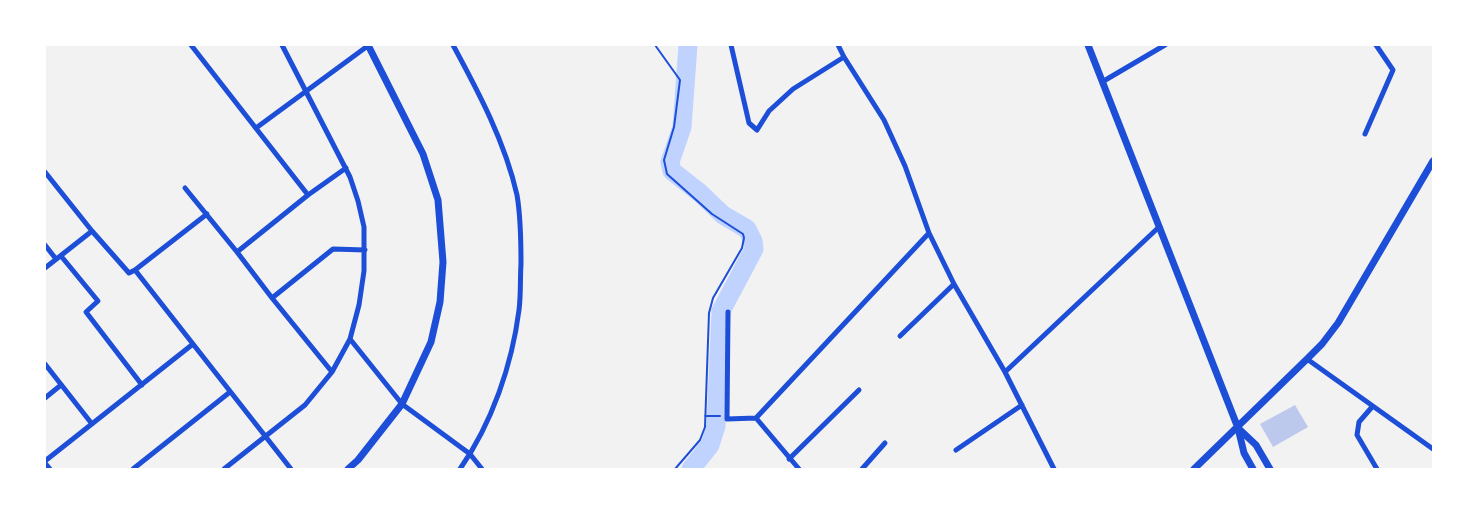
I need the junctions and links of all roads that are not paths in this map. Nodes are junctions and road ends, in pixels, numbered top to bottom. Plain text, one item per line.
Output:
1 (190, 45) edge
2 (282, 45) edge
3 (368, 45) edge
4 (453, 45) edge
5 (731, 45) edge
6 (838, 45) edge
7 (1088, 45) edge
8 (1165, 45) edge
9 (1376, 45) edge
10 (844, 57) junction
11 (1102, 82) junction
12 (307, 91) junction
13 (256, 128) junction
14 (1365, 134) dead end
15 (1432, 164) edge
16 (346, 168) junction
17 (45, 172) edge
18 (186, 188) dead end
19 (308, 195) junction
20 (207, 214) junction
21 (1160, 227) junction
22 (92, 232) junction
23 (929, 232) junction
24 (45, 245) edge
25 (365, 250) junction
26 (238, 252) junction
27 (59, 258) junction
28 (45, 268) edge
29 (135, 270) junction
30 (954, 284) junction
31 (272, 298) junction
32 (728, 312) dead end
33 (900, 336) dead end
34 (350, 339) junction
35 (193, 344) junction
36 (1307, 359) junction
37 (45, 364) edge
38 (332, 372) junction
39 (1005, 372) junction
40 (61, 385) junction
41 (142, 385) junction
42 (859, 390) dead end
43 (230, 392) junction
44 (45, 398) edge
45 (402, 404) junction
46 (1022, 405) junction
47 (1372, 407) junction
48 (756, 418) junction
49 (92, 424) junction
50 (1238, 428) junction
51 (265, 436) junction
52 (885, 443) dead end
53 (1433, 449) edge
54 (956, 450) dead end
55 (470, 454) junction
56 (789, 459) junction
57 (45, 462) edge
58 (50, 469) edge
59 (133, 469) edge
60 (224, 469) edge
61 (291, 469) edge
62 (348, 469) edge
63 (460, 469) edge
64 (482, 469) edge
65 (799, 469) edge
66 (862, 469) edge
67 (1054, 469) edge
68 (1194, 469) edge
69 (1253, 469) edge
70 (1270, 469) edge
71 (1376, 469) edge

1 - 13 street
2 - 12 street
3 - 12 street
3 - 45 street
4 - 55 street
5 - 10 street
6 - 10 street
7 - 11 street
8 - 11 street
9 - 14 street
10 - 23 street
11 - 21 street
12 - 13 street
12 - 16 street
13 - 19 street
15 - 36 street
16 - 19 street
16 - 25 street
17 - 22 street
18 - 20 street
19 - 26 street
20 - 26 street
20 - 29 street
21 - 39 street
21 - 50 street
22 - 27 street
22 - 29 street
23 - 30 street
23 - 48 street
24 - 27 street
25 - 31 street
25 - 34 street
26 - 31 street
27 - 28 street
27 - 41 street
29 - 35 street
30 - 33 street
30 - 39 street
31 - 38 street
32 - 48 street
34 - 38 street
34 - 45 street
35 - 41 street
35 - 43 street
36 - 47 street
36 - 50 street
37 - 40 street
38 - 51 street
39 - 46 street
40 - 44 street
40 - 49 street
41 - 49 street
42 - 56 street
43 - 51 street
43 - 59 street
45 - 55 street
45 - 62 street
46 - 54 street
46 - 67 street
47 - 53 street
47 - 71 street
48 - 56 street
49 - 57 street
50 - 68 street
50 - 69 street
50 - 70 street
51 - 60 street
51 - 61 street
52 - 66 street
55 - 63 street
55 - 64 street
56 - 65 street
57 - 58 street

